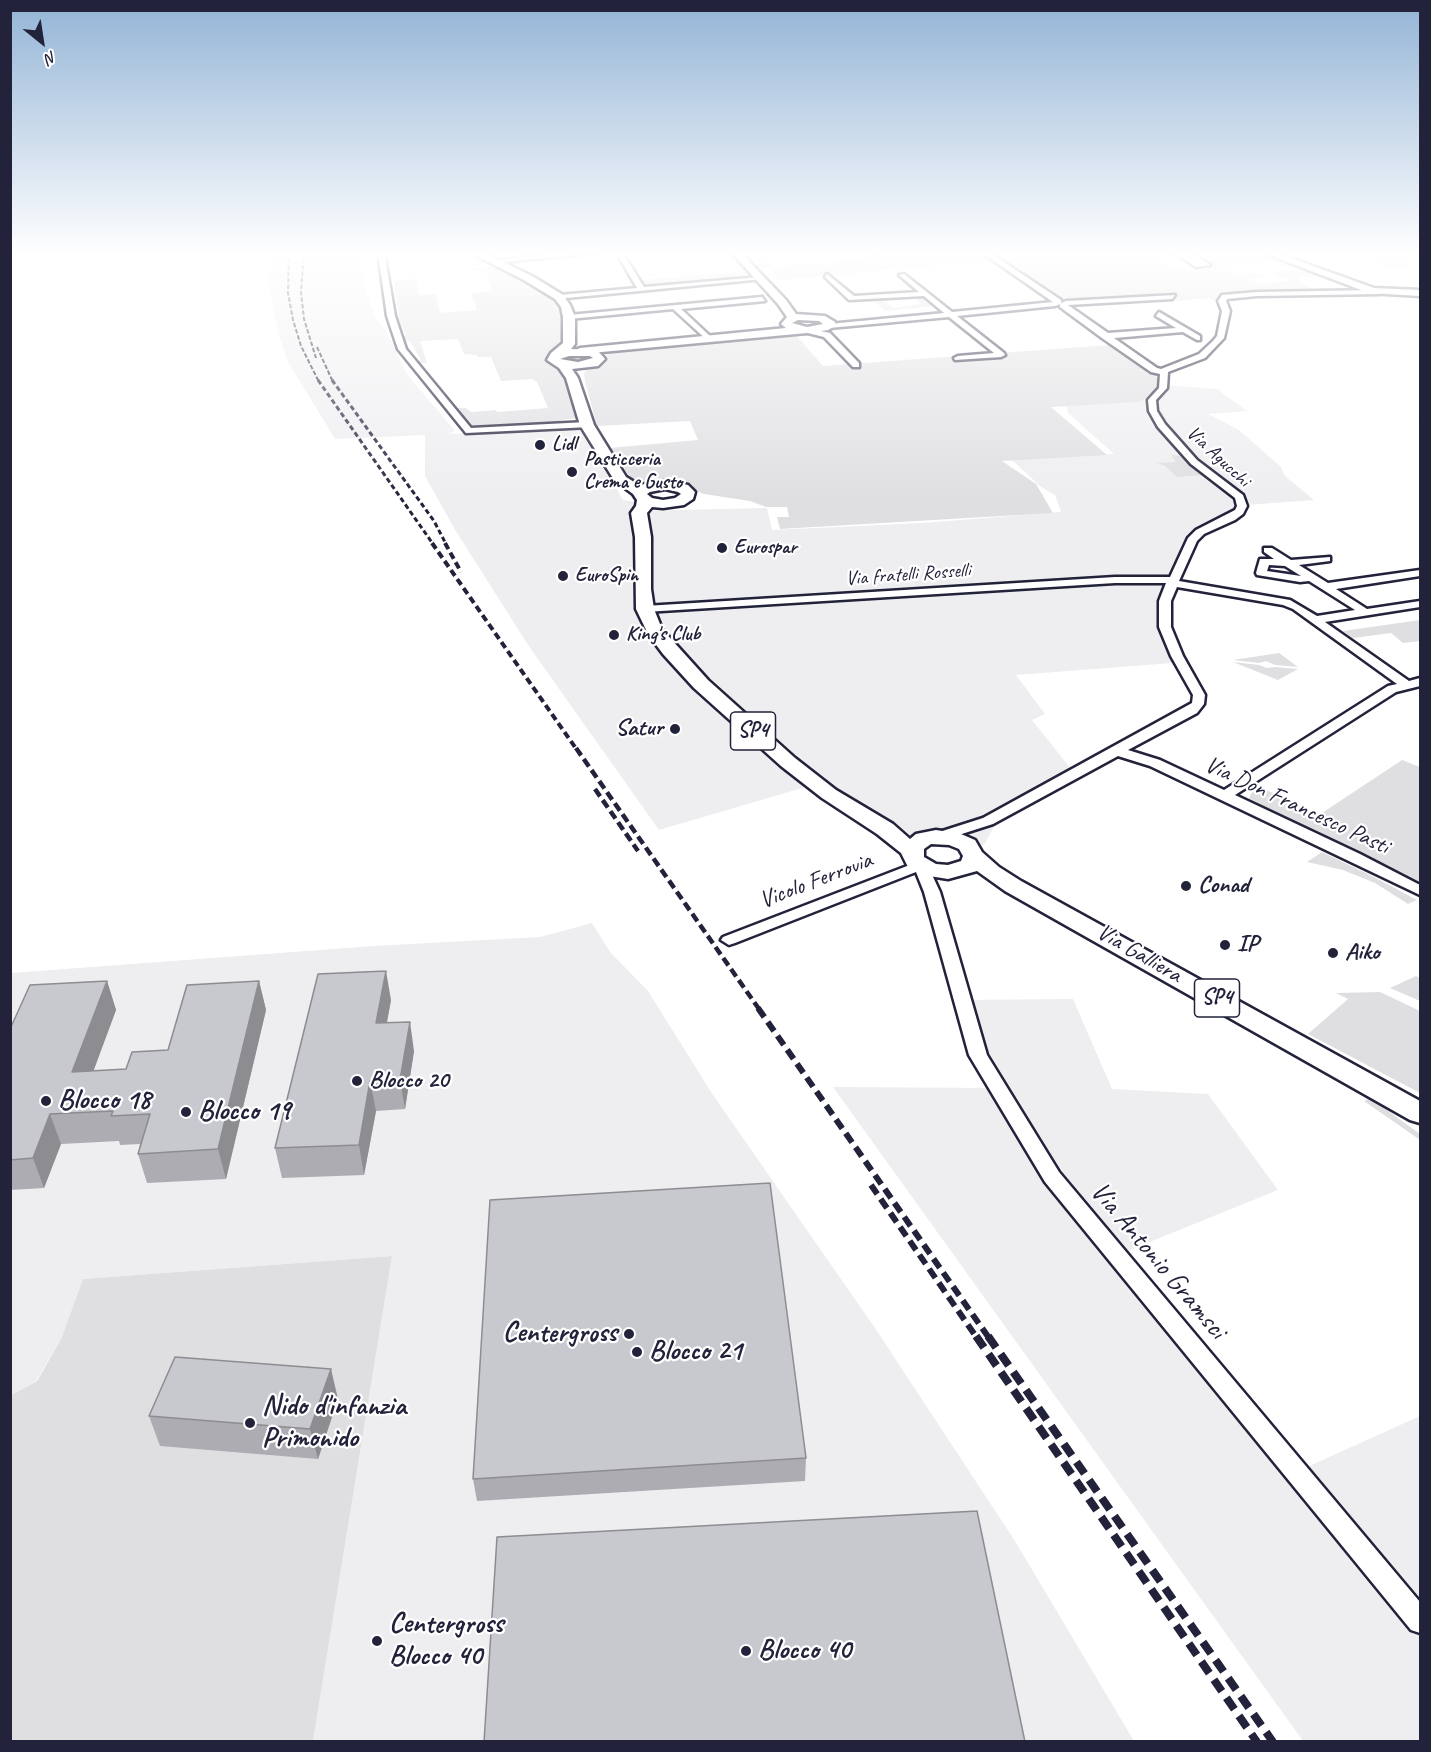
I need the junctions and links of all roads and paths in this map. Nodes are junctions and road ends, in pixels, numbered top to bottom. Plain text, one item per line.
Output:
1 (397, 334) edge
2 (569, 334) edge
3 (703, 334) edge
4 (755, 334) edge
5 (833, 334) edge
6 (976, 334) edge
7 (1102, 334) edge
8 (1135, 334) edge
9 (1191, 334) edge
10 (1222, 334) edge
11 (1105, 336) junction
12 (707, 338) junction
13 (1197, 338) dead end
14 (639, 345) junction
15 (569, 353) junction
16 (598, 356) junction
17 (958, 358) dead end
18 (856, 364) dead end
19 (584, 365) junction
20 (1164, 372) junction
21 (572, 378) junction
22 (586, 424) junction
23 (620, 476) junction
24 (654, 486) junction
25 (642, 496) junction
26 (669, 504) junction
27 (641, 520) junction
28 (1420, 573) edge
29 (1311, 577) junction
30 (1172, 581) junction
31 (1326, 587) junction
32 (1420, 604) edge
33 (645, 609) junction
34 (1365, 612) junction
35 (1315, 620) junction
36 (1420, 682) edge
37 (1405, 684) junction
38 (1129, 744) junction
39 (1116, 751) junction
40 (1155, 763) junction
41 (1224, 796) junction
42 (987, 821) junction
43 (885, 829) junction
44 (937, 837) junction
45 (973, 853) junction
46 (918, 861) junction
47 (954, 872) junction
48 (1013, 886) junction
49 (1420, 891) edge
50 (932, 892) junction
51 (729, 940) dead end
52 (1420, 1113) edge
53 (1420, 1621) edge

1 - 22 street
2 - 15 main road
3 - 12 street
4 - 12 street
5 - 18 street
6 - 17 street
7 - 11 street
8 - 11 street
9 - 13 street
10 - 20 street
11 - 20 street
12 - 14 street
14 - 15 street
14 - 16 street
15 - 16 main road
15 - 19 main road
15 - 21 main road
16 - 19 main road
19 - 21 main road
20 - 30 street, Via Agucchi
21 - 22 main road
22 - 23 main road
23 - 24 main road
23 - 25 main road
24 - 25 main road
24 - 26 main road
25 - 26 main road
25 - 27 main road, SP4
26 - 27 main road
27 - 33 main road, SP4
28 - 31 street
29 - 29 street
29 - 31 street
30 - 33 street, Via fratelli Rosselli
30 - 35 street, Via fratelli Rosselli
30 - 38 street, Via Agucchi
31 - 34 street
32 - 34 street
33 - 43 main road, SP4
34 - 35 street
35 - 37 street, Via fratelli Rosselli
36 - 37 street
37 - 41 street
38 - 39 street, Via Agucchi
38 - 40 street, Via Don Francesco Pasti
39 - 40 street, Via Don Francesco Pasti
39 - 42 street, Via Agucchi
40 - 41 street, Via Don Francesco Pasti
41 - 49 street, Via Don Francesco Pasti
42 - 44 street, Via Agucchi
42 - 45 street
43 - 44 main road
43 - 46 main road
44 - 45 main road, Via Galliera
44 - 46 main road
45 - 47 main road
45 - 48 main road, Via Galliera
46 - 47 main road, Via Galliera
46 - 50 street, Via Antonio Gramsci
46 - 51 street, Vicolo Ferrovia
47 - 48 main road, Via Galliera
47 - 50 street
48 - 52 main road, Via Galliera / SP4
50 - 53 street, Via Antonio Gramsci

